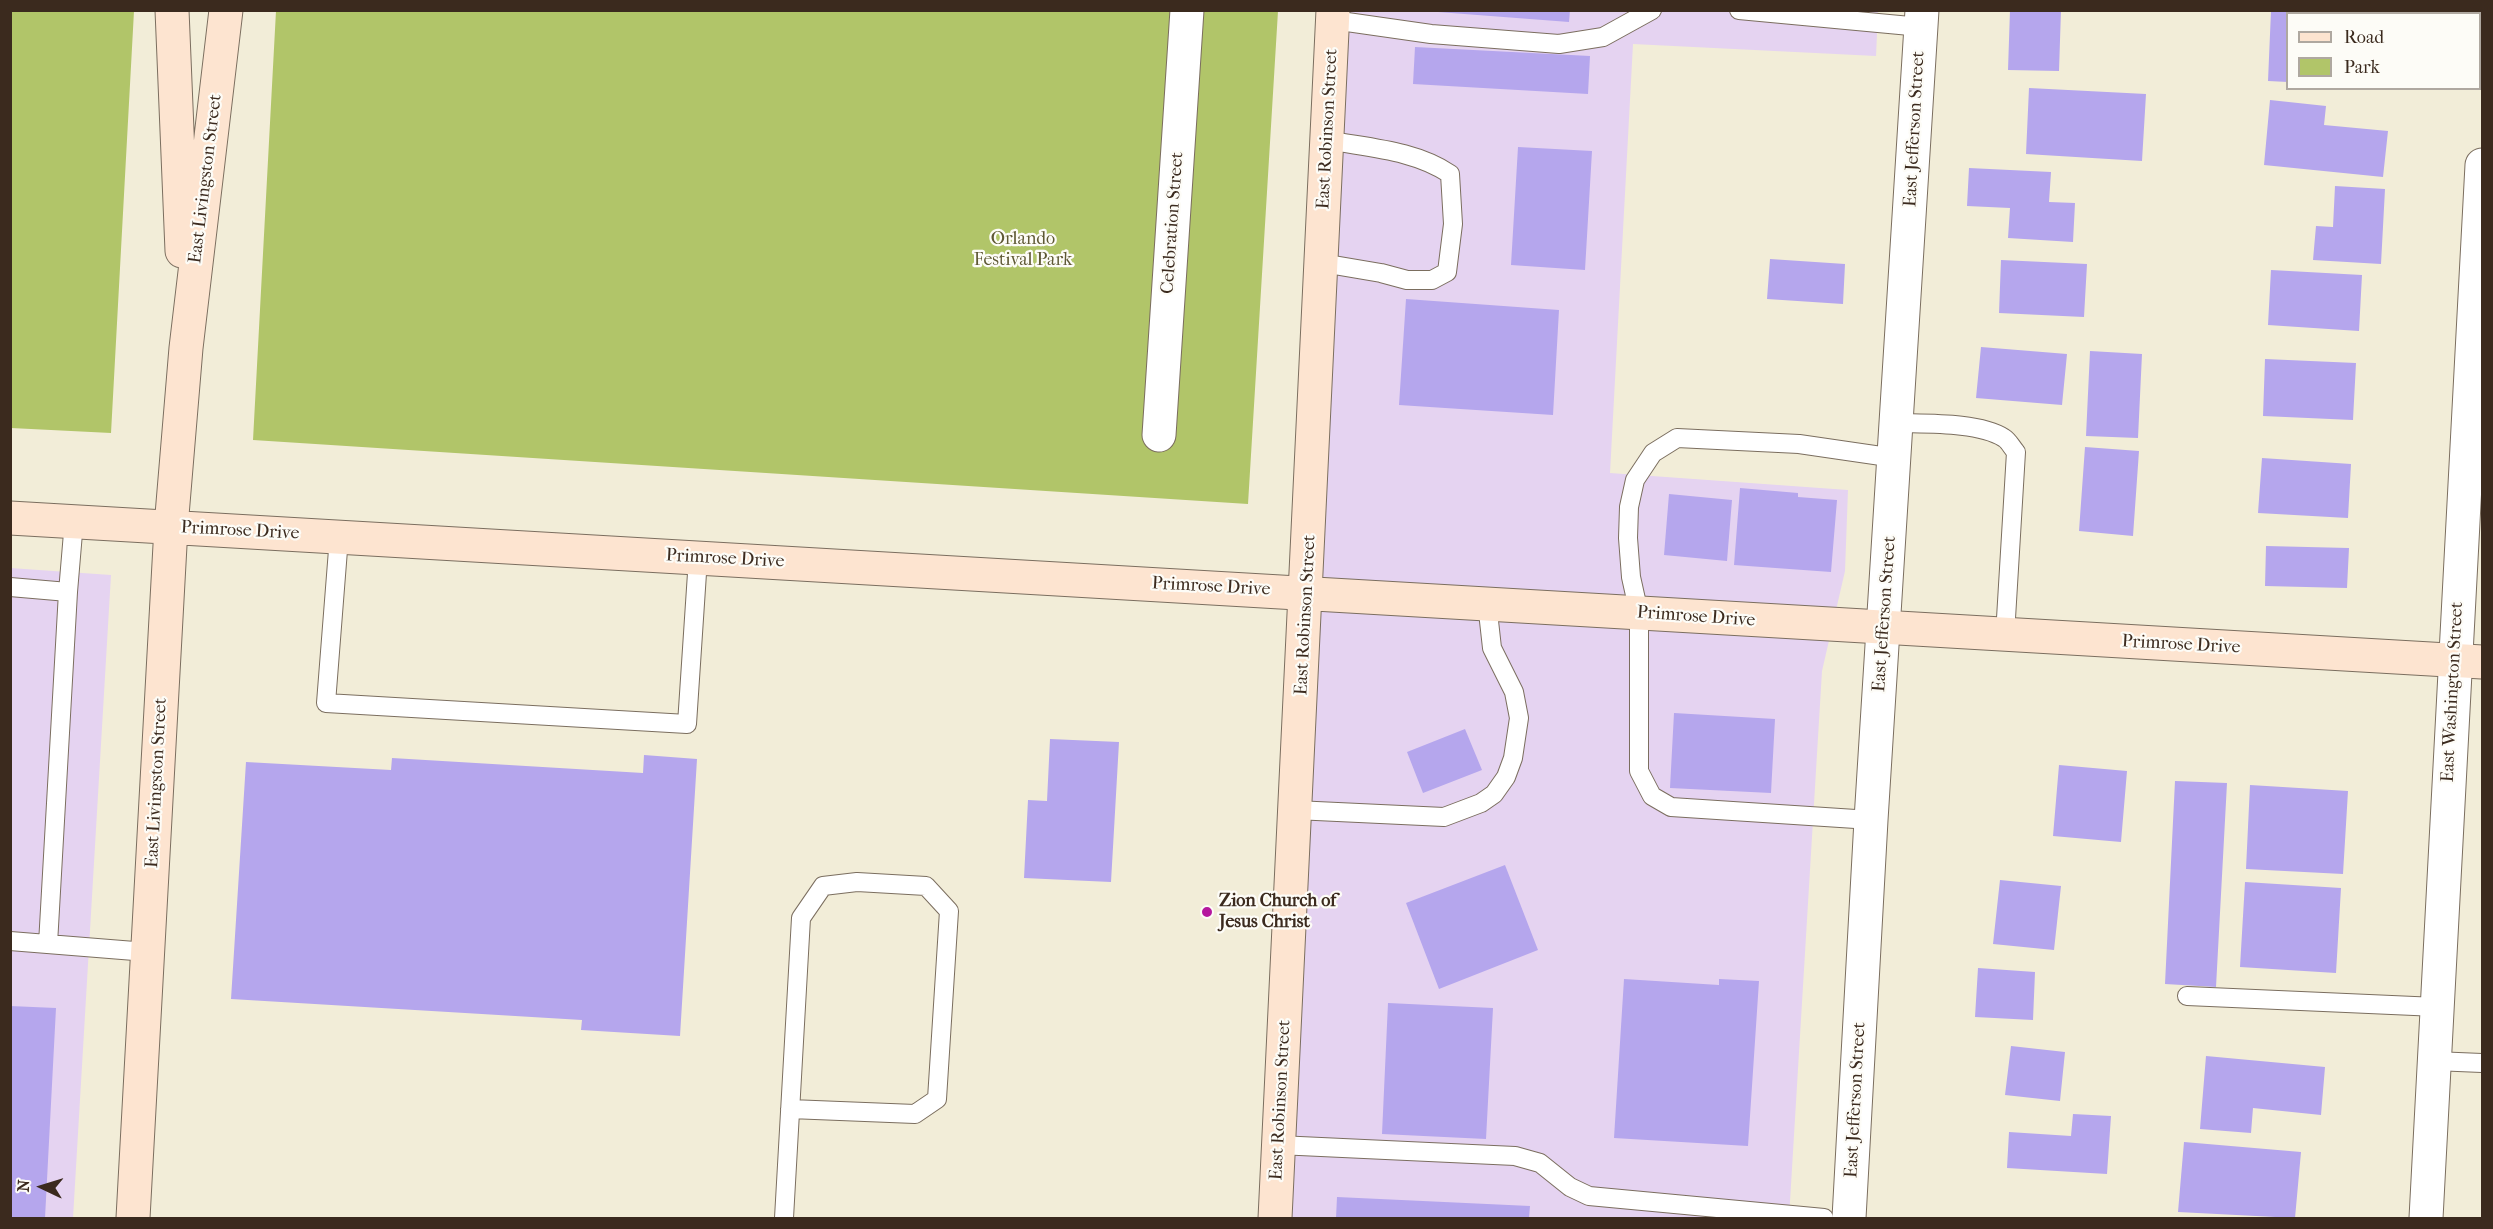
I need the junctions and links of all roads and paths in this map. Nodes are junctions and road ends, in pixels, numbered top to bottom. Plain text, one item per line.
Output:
1 (172, 10) edge
2 (226, 10) edge
3 (1187, 10) edge
4 (1652, 10) edge
5 (1739, 10) edge
6 (1333, 15) edge
7 (1922, 19) edge
8 (1327, 140) junction
9 (2482, 165) edge
10 (1322, 263) junction
11 (186, 348) junction
12 (1897, 423) junction
13 (1159, 435) dead end
14 (1895, 458) junction
15 (10, 518) edge
16 (74, 521) junction
17 (171, 527) junction
18 (339, 537) junction
19 (698, 558) junction
20 (10, 587) edge
21 (68, 592) junction
22 (1307, 592) junction
23 (1487, 603) junction
24 (1639, 613) junction
25 (1885, 628) junction
26 (2005, 635) junction
27 (2468, 661) edge
28 (1295, 810) junction
29 (1871, 820) junction
30 (10, 941) edge
31 (48, 944) junction
32 (147, 952) junction
33 (2187, 996) dead end
34 (2437, 1007) junction
35 (2434, 1061) junction
36 (2482, 1063) edge
37 (790, 1109) junction
38 (1278, 1145) junction
39 (133, 1218) edge
40 (784, 1218) edge
41 (1275, 1218) edge
42 (1824, 1218) edge
43 (1849, 1218) edge
44 (2426, 1218) edge

1 - 11 street, East Livingston Street
2 - 11 street, East Livingston Street
3 - 13 street, Celebration Street
4 - 6 lane
5 - 7 lane
6 - 8 street, East Robinson Street
7 - 12 street, East Jefferson Street
8 - 10 street, East Robinson Street
8 - 10 lane
9 - 27 street, East Washington Street
10 - 22 street, East Robinson Street
11 - 17 street, East Livingston Street
12 - 14 street, East Jefferson Street
12 - 26 lane
14 - 24 lane
14 - 25 street, East Jefferson Street
15 - 16 street, Primrose Drive
16 - 17 street, Primrose Drive
16 - 21 lane
17 - 18 street, Primrose Drive
17 - 32 street, East Livingston Street
18 - 19 street, Primrose Drive
18 - 19 lane
19 - 22 street, Primrose Drive
20 - 21 lane
21 - 31 lane
22 - 23 street, Primrose Drive
22 - 28 street, East Robinson Street
23 - 24 street, Primrose Drive
23 - 28 lane
24 - 25 street, Primrose Drive
24 - 29 lane
25 - 26 street, Primrose Drive
25 - 29 street, East Jefferson Street
26 - 27 street, Primrose Drive
27 - 34 street, East Washington Street
28 - 38 street, East Robinson Street
29 - 43 street, East Jefferson Street
30 - 31 lane
31 - 32 lane
32 - 39 street, East Livingston Street
33 - 34 lane
34 - 35 street, East Washington Street
35 - 36 lane
35 - 44 street, East Washington Street
37 - 37 lane
37 - 40 lane
38 - 41 street, East Robinson Street
38 - 42 lane

